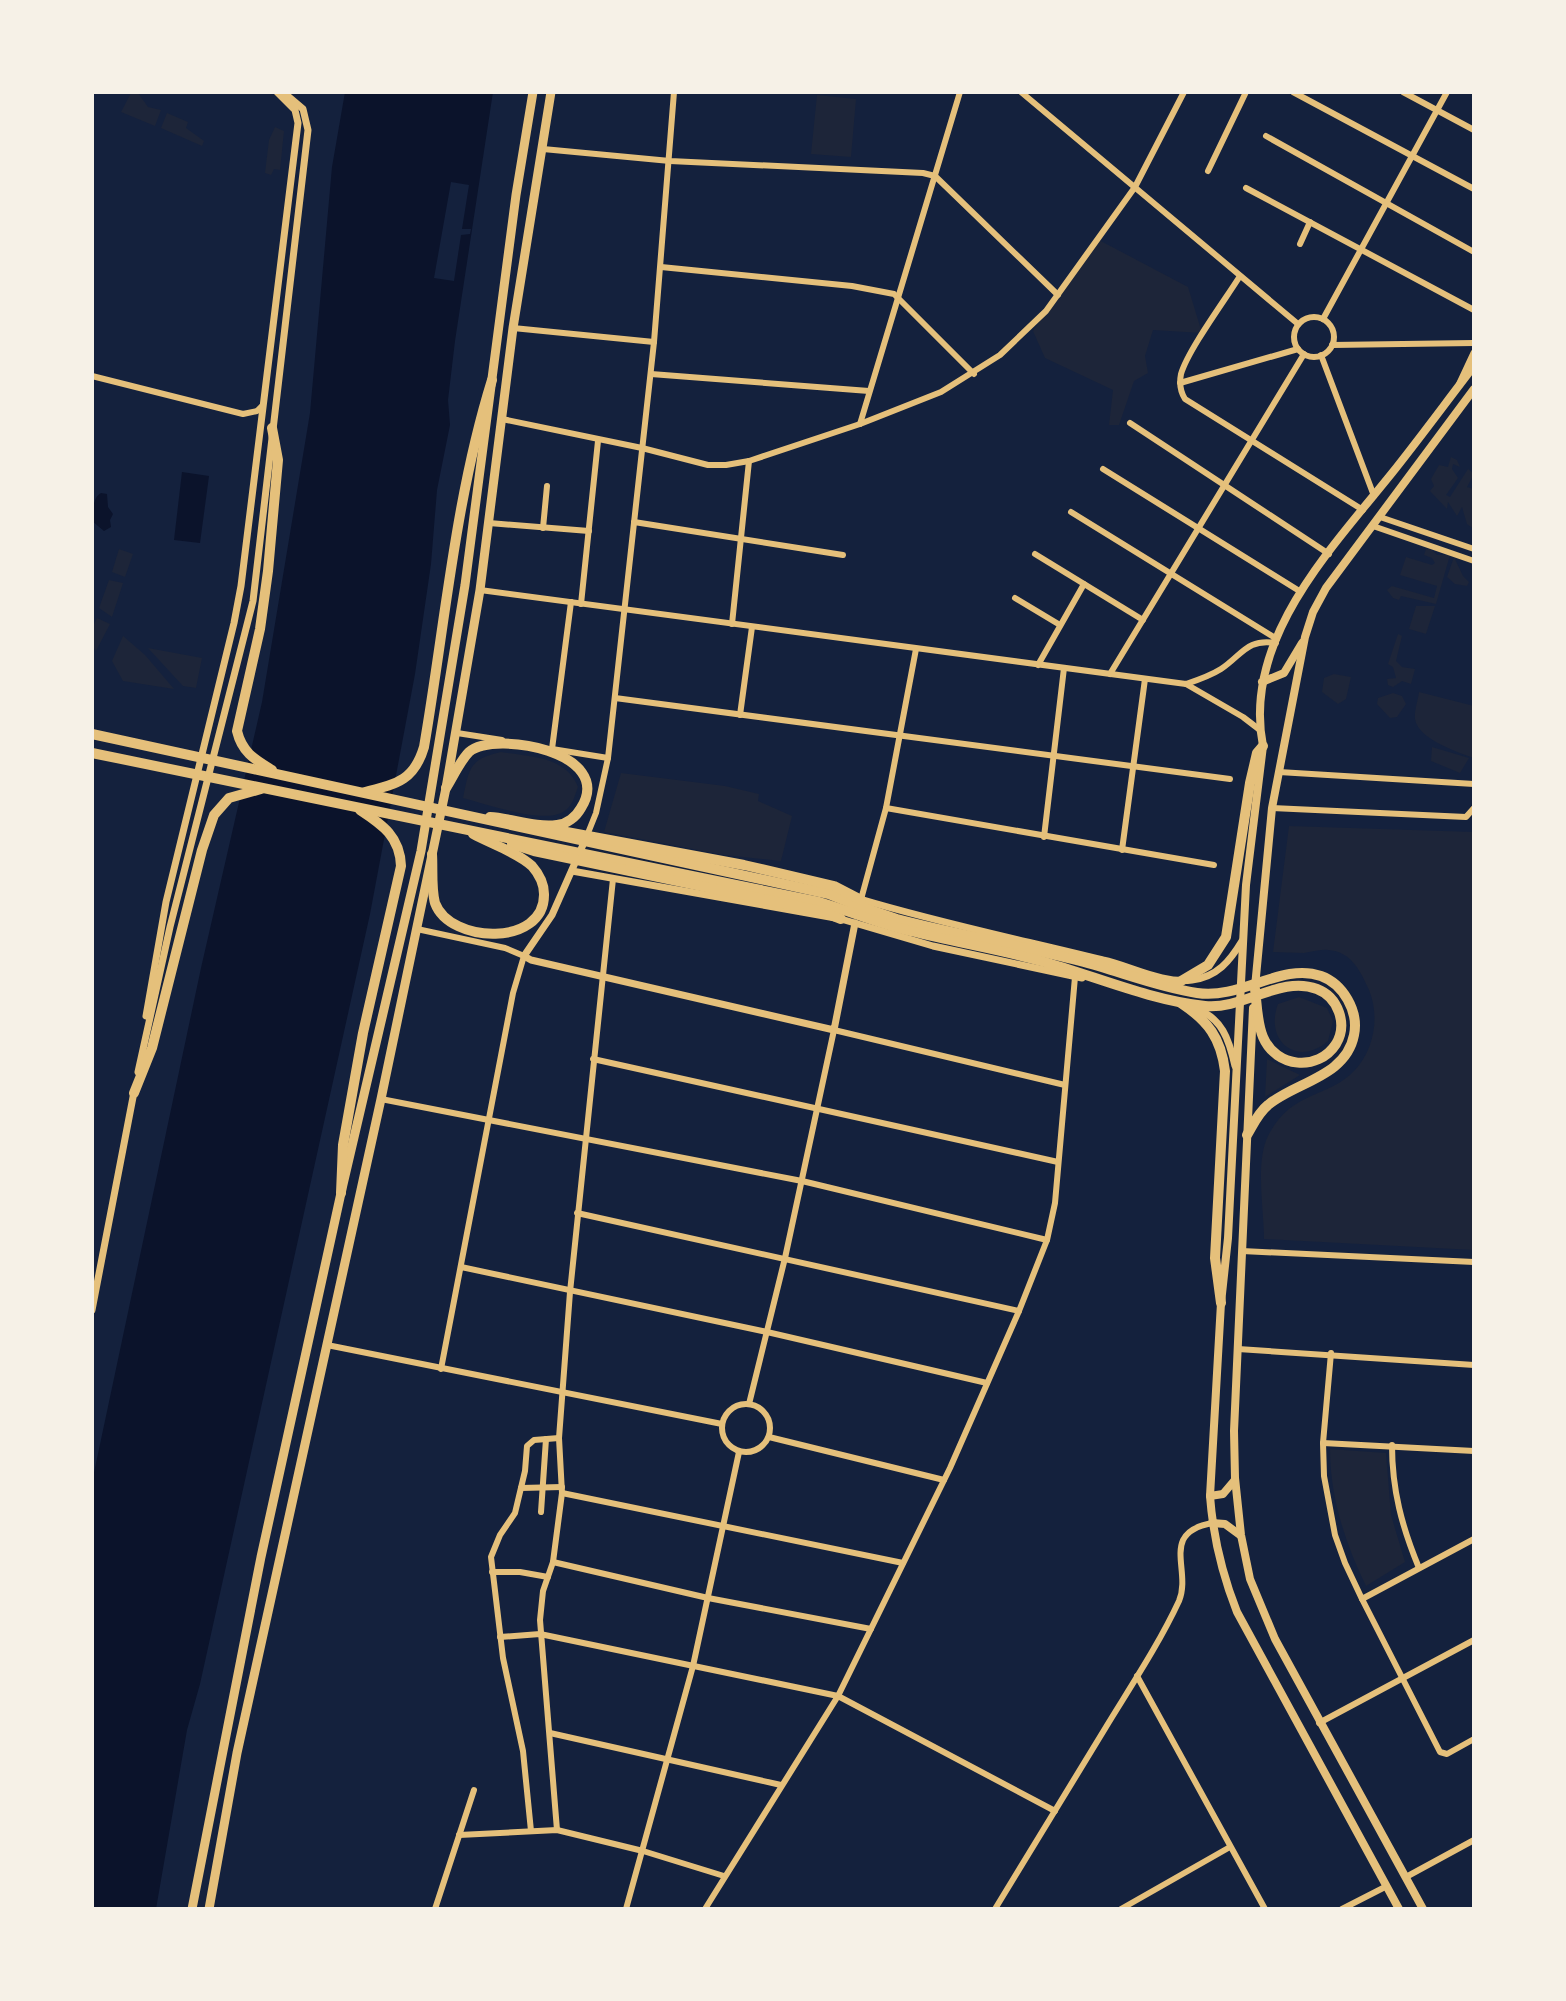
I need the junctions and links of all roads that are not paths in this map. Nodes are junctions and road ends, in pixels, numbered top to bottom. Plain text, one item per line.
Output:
1 (277, 92) edge
2 (283, 92) edge
3 (533, 92) edge
4 (551, 92) edge
5 (674, 92) edge
6 (960, 92) edge
7 (1021, 92) edge
8 (1184, 92) edge
9 (1246, 92) edge
10 (1293, 92) edge
11 (1403, 92) edge
12 (1447, 92) edge
13 (1437, 110) junction
14 (1474, 130) edge
15 (1266, 136) dead end
16 (543, 149) junction
17 (1412, 156) junction
18 (670, 161) junction
19 (1208, 171) dead end
20 (935, 176) junction
21 (1135, 187) junction
22 (1246, 188) dead end
23 (1474, 189) edge
24 (1387, 203) junction
25 (1310, 222) junction
26 (1300, 244) dead end
27 (1361, 250) junction
28 (1474, 252) edge
29 (661, 267) junction
30 (1240, 276) junction
31 (1058, 295) junction
32 (898, 297) junction
33 (1474, 310) edge
34 (1323, 319) junction
35 (1298, 324) junction
36 (513, 328) junction
37 (654, 342) junction
38 (1474, 343) edge
39 (1332, 345) junction
40 (1301, 351) junction
41 (1474, 353) edge
42 (1321, 355) junction
43 (1474, 366) edge
44 (651, 374) junction
45 (974, 374) junction
46 (92, 376) edge
47 (492, 380) junction
48 (1180, 383) junction
49 (1459, 385) junction
50 (1474, 389) edge
51 (869, 391) junction
52 (262, 406) junction
53 (502, 419) junction
54 (1130, 423) dead end
55 (860, 424) junction
56 (272, 428) junction
57 (598, 441) junction
58 (1252, 441) junction
59 (642, 448) junction
60 (749, 461) junction
61 (1103, 469) dead end
62 (1226, 484) junction
63 (547, 486) dead end
64 (1374, 496) junction
65 (1363, 510) junction
66 (1071, 512) dead end
67 (1380, 517) junction
68 (634, 522) junction
69 (489, 523) junction
70 (1373, 526) junction
71 (543, 528) junction
72 (1198, 528) junction
73 (589, 531) junction
74 (742, 539) junction
75 (1451, 542) junction
76 (1474, 549) edge
77 (1448, 551) junction
78 (1035, 554) dead end
79 (1329, 554) junction
80 (843, 555) dead end
81 (1474, 561) edge
82 (1171, 573) junction
83 (1084, 584) junction
84 (480, 590) junction
85 (1301, 592) junction
86 (1015, 598) dead end
87 (571, 602) junction
88 (581, 604) junction
89 (624, 610) junction
90 (1143, 620) junction
91 (732, 624) junction
92 (1060, 625) junction
93 (752, 627) junction
94 (1305, 637) junction
95 (1276, 641) junction
96 (916, 649) junction
97 (1038, 665) junction
98 (1064, 668) junction
99 (1110, 674) junction
100 (1145, 679) junction
101 (1262, 682) junction
102 (1186, 684) junction
103 (615, 698) junction
104 (740, 715) junction
105 (1260, 730) junction
106 (457, 733) junction
107 (92, 734) edge
108 (898, 736) junction
109 (1263, 746) junction
110 (557, 752) junction
111 (92, 753) edge
112 (1055, 757) junction
113 (608, 758) junction
114 (1134, 768) junction
115 (1279, 772) junction
116 (278, 774) junction
117 (1230, 779) dead end
118 (1474, 784) edge
119 (263, 788) junction
120 (446, 788) junction
121 (360, 793) junction
122 (355, 807) junction
123 (886, 808) junction
124 (1272, 808) junction
125 (1474, 808) edge
126 (465, 817) junction
127 (515, 828) junction
128 (464, 829) junction
129 (492, 835) junction
130 (1044, 837) junction
131 (586, 838) junction
132 (1122, 850) junction
133 (432, 854) junction
134 (1214, 865) dead end
135 (572, 871) junction
136 (613, 879) junction
137 (861, 900) junction
138 (841, 919) junction
139 (855, 923) junction
140 (417, 929) junction
141 (1242, 941) junction
142 (524, 956) junction
143 (1075, 977) junction
144 (1161, 977) junction
145 (603, 978) junction
146 (1171, 987) junction
147 (1255, 989) junction
148 (1153, 997) junction
149 (1180, 1002) junction
150 (834, 1030) junction
151 (141, 1057) junction
152 (593, 1059) junction
153 (1237, 1073) junction
154 (1065, 1085) junction
155 (134, 1093) junction
156 (381, 1099) junction
157 (817, 1108) junction
158 (490, 1121) junction
159 (1247, 1135) junction
160 (584, 1140) junction
161 (1058, 1162) junction
162 (802, 1181) junction
163 (341, 1193) junction
164 (577, 1213) junction
165 (1047, 1240) junction
166 (1242, 1251) junction
167 (785, 1258) junction
168 (1474, 1262) edge
169 (461, 1267) junction
170 (570, 1292) junction
171 (1221, 1303) junction
172 (92, 1309) edge
173 (1019, 1311) junction
174 (767, 1332) junction
175 (327, 1345) junction
176 (1238, 1349) junction
177 (1331, 1353) junction
178 (1474, 1365) edge
179 (441, 1369) junction
180 (987, 1383) junction
181 (563, 1393) junction
182 (749, 1404) junction
183 (722, 1424) junction
184 (769, 1437) junction
185 (559, 1438) junction
186 (546, 1439) junction
187 (1323, 1443) junction
188 (1392, 1445) junction
189 (1474, 1451) edge
190 (739, 1452) junction
191 (1235, 1478) junction
192 (944, 1480) junction
193 (521, 1488) junction
194 (542, 1488) junction
195 (562, 1490) junction
196 (1210, 1496) junction
197 (541, 1512) dead end
198 (1212, 1523) junction
199 (724, 1527) junction
200 (1241, 1535) junction
201 (1474, 1539) edge
202 (261, 1557) junction
203 (553, 1562) junction
204 (903, 1563) junction
205 (279, 1568) junction
206 (1419, 1568) junction
207 (492, 1572) junction
208 (548, 1577) junction
209 (275, 1587) junction
210 (254, 1591) junction
211 (708, 1598) junction
212 (1362, 1599) junction
213 (871, 1629) junction
214 (540, 1634) junction
215 (500, 1637) junction
216 (1474, 1640) edge
217 (693, 1666) junction
218 (1137, 1676) junction
219 (1403, 1678) junction
220 (838, 1696) junction
221 (1319, 1723) junction
222 (550, 1733) junction
223 (1474, 1739) edge
224 (668, 1758) junction
225 (781, 1785) junction
226 (474, 1790) dead end
227 (1055, 1811) junction
228 (557, 1830) junction
229 (531, 1831) junction
230 (459, 1835) junction
231 (1474, 1840) edge
232 (1230, 1847) junction
233 (643, 1851) junction
234 (724, 1876) junction
235 (1406, 1877) junction
236 (1387, 1886) junction
237 (192, 1909) edge
238 (209, 1909) edge
239 (435, 1909) edge
240 (626, 1909) edge
241 (705, 1909) edge
242 (995, 1909) edge
243 (1121, 1909) edge
244 (1265, 1909) edge
245 (1342, 1909) edge
246 (1399, 1909) edge
247 (1423, 1909) edge

1 - 52 street
2 - 56 street
3 - 47 main road
4 - 16 main road
5 - 18 street
6 - 20 street
7 - 21 street
8 - 21 street
9 - 19 street
10 - 17 street
11 - 13 street
12 - 13 street
13 - 14 street
13 - 17 street
15 - 24 street
16 - 18 street
16 - 36 main road
17 - 23 street
17 - 24 street
18 - 20 street
18 - 29 street
20 - 31 street
20 - 32 street
21 - 30 street
21 - 31 street
22 - 25 street
24 - 27 street
24 - 28 street
25 - 26 street
25 - 27 street
27 - 33 street
27 - 34 street
29 - 32 street
29 - 37 street
30 - 35 street
30 - 48 street
31 - 45 street
32 - 45 street
32 - 51 street
34 - 35 street
34 - 39 street
35 - 40 street
36 - 37 street
36 - 53 main road
37 - 44 street
38 - 39 street
39 - 42 street
40 - 42 street
40 - 48 street
40 - 58 street
41 - 49 street
42 - 64 street
43 - 49 main road
44 - 51 street
44 - 59 street
45 - 55 street
46 - 52 street
47 - 121 highway
47 - 163 main road
48 - 58 street
49 - 64 main road
50 - 67 main road
51 - 55 street
52 - 151 street
53 - 57 street
53 - 69 main road
54 - 62 street
55 - 60 street
56 - 116 highway
56 - 151 street
57 - 59 street
57 - 73 street
58 - 62 street
58 - 65 street
59 - 60 street
59 - 68 street
60 - 74 street
61 - 72 street
62 - 72 street
62 - 79 street
63 - 71 street
64 - 65 main road
65 - 79 main road
66 - 82 street
67 - 70 main road
67 - 75 street
68 - 74 street
68 - 89 street
69 - 71 street
69 - 84 main road
70 - 77 street
70 - 94 main road
71 - 73 street
72 - 82 street
72 - 85 street
73 - 88 street
74 - 80 street
74 - 91 street
75 - 76 street
75 - 77 street
77 - 81 street
78 - 83 street
79 - 85 main road
82 - 90 street
82 - 95 street
83 - 90 street
83 - 92 street
84 - 87 street
84 - 106 main road
85 - 95 main road
86 - 92 street
87 - 88 street
87 - 110 street
88 - 89 street
89 - 91 street
89 - 103 street
90 - 99 street
91 - 93 street
92 - 97 street
93 - 96 street
93 - 104 street
94 - 101 main road
94 - 115 main road
95 - 101 main road
95 - 102 street
96 - 97 street
96 - 108 street
97 - 98 street
98 - 99 street
98 - 112 street
99 - 100 street
100 - 102 street
100 - 114 street
101 - 105 main road
102 - 105 street
103 - 104 street
103 - 113 street
104 - 108 street
105 - 109 main road
106 - 110 street
106 - 120 main road
107 - 116 highway
108 - 112 street
108 - 123 street
109 - 141 main road
109 - 146 highway
110 - 113 street
110 - 120 highway
110 - 126 highway
111 - 119 highway
112 - 114 street
112 - 130 street
113 - 131 street
114 - 117 street
114 - 132 street
115 - 118 street
115 - 124 main road
116 - 121 highway
119 - 122 highway
119 - 155 highway
120 - 133 main road
121 - 126 highway
122 - 128 highway
122 - 163 highway
123 - 130 street
123 - 137 street
124 - 125 street
124 - 147 main road
126 - 127 highway
127 - 137 highway
127 - 146 highway
128 - 129 highway
128 - 133 highway
129 - 138 highway
129 - 149 highway
130 - 132 street
131 - 135 street
131 - 137 street
132 - 134 street
133 - 140 main road
135 - 136 street
135 - 142 street
136 - 138 street
136 - 145 street
137 - 139 street
137 - 144 street
138 - 139 street
139 - 143 street
139 - 150 street
140 - 142 street
140 - 156 main road
141 - 144 street
141 - 153 main road
142 - 145 street
142 - 158 street
143 - 148 street
143 - 154 street
144 - 148 street
145 - 150 street
145 - 152 street
146 - 159 highway
147 - 149 highway
147 - 159 main road
148 - 153 street
149 - 171 highway
150 - 154 street
150 - 157 street
151 - 155 street
152 - 157 street
152 - 160 street
153 - 171 main road
154 - 161 street
155 - 172 street
156 - 158 street
156 - 175 main road
157 - 161 street
157 - 162 street
158 - 160 street
158 - 169 street
159 - 166 main road
160 - 162 street
160 - 164 street
161 - 165 street
162 - 165 street
162 - 167 street
163 - 202 main road
164 - 167 street
164 - 170 street
165 - 173 street
166 - 168 street
166 - 176 main road
167 - 173 street
167 - 174 street
169 - 170 street
169 - 179 street
170 - 174 street
170 - 181 street
171 - 196 main road
173 - 180 street
174 - 180 street
174 - 182 street
175 - 179 street
175 - 205 main road
176 - 177 street
176 - 191 main road
177 - 178 street
177 - 187 street
179 - 181 street
180 - 192 street
181 - 183 street
181 - 185 street
182 - 183 street
182 - 184 street
183 - 190 street
184 - 190 street
184 - 192 street
185 - 186 street
185 - 195 street
186 - 193 street
186 - 194 street
187 - 188 street
187 - 212 street
188 - 189 street
188 - 206 street
190 - 199 street
191 - 196 main road
191 - 200 main road
192 - 204 street
193 - 194 street
193 - 207 street
194 - 195 street
194 - 197 street
195 - 199 street
195 - 203 street
196 - 198 main road
198 - 200 main road
198 - 218 street
198 - 236 main road
199 - 204 street
199 - 211 street
200 - 221 main road
201 - 206 street
202 - 205 main road
202 - 210 main road
203 - 208 street
203 - 211 street
204 - 213 street
205 - 209 main road
206 - 212 street
207 - 208 street
207 - 215 street
208 - 214 street
209 - 210 main road
209 - 238 main road
210 - 237 main road
211 - 213 street
211 - 217 street
212 - 219 street
213 - 220 street
214 - 215 street
214 - 217 street
214 - 222 street
215 - 229 street
216 - 219 street
217 - 220 street
217 - 224 street
218 - 227 street
218 - 232 street
219 - 221 street
219 - 223 street
220 - 225 street
220 - 227 street
221 - 235 main road
222 - 224 street
222 - 228 street
224 - 225 street
224 - 233 street
225 - 234 street
226 - 230 street
227 - 242 street
228 - 229 street
228 - 233 street
229 - 230 street
230 - 239 street
231 - 235 street
232 - 243 street
232 - 244 street
233 - 234 street
233 - 240 street
234 - 241 street
235 - 236 main road
235 - 247 main road
236 - 245 street
236 - 246 main road

